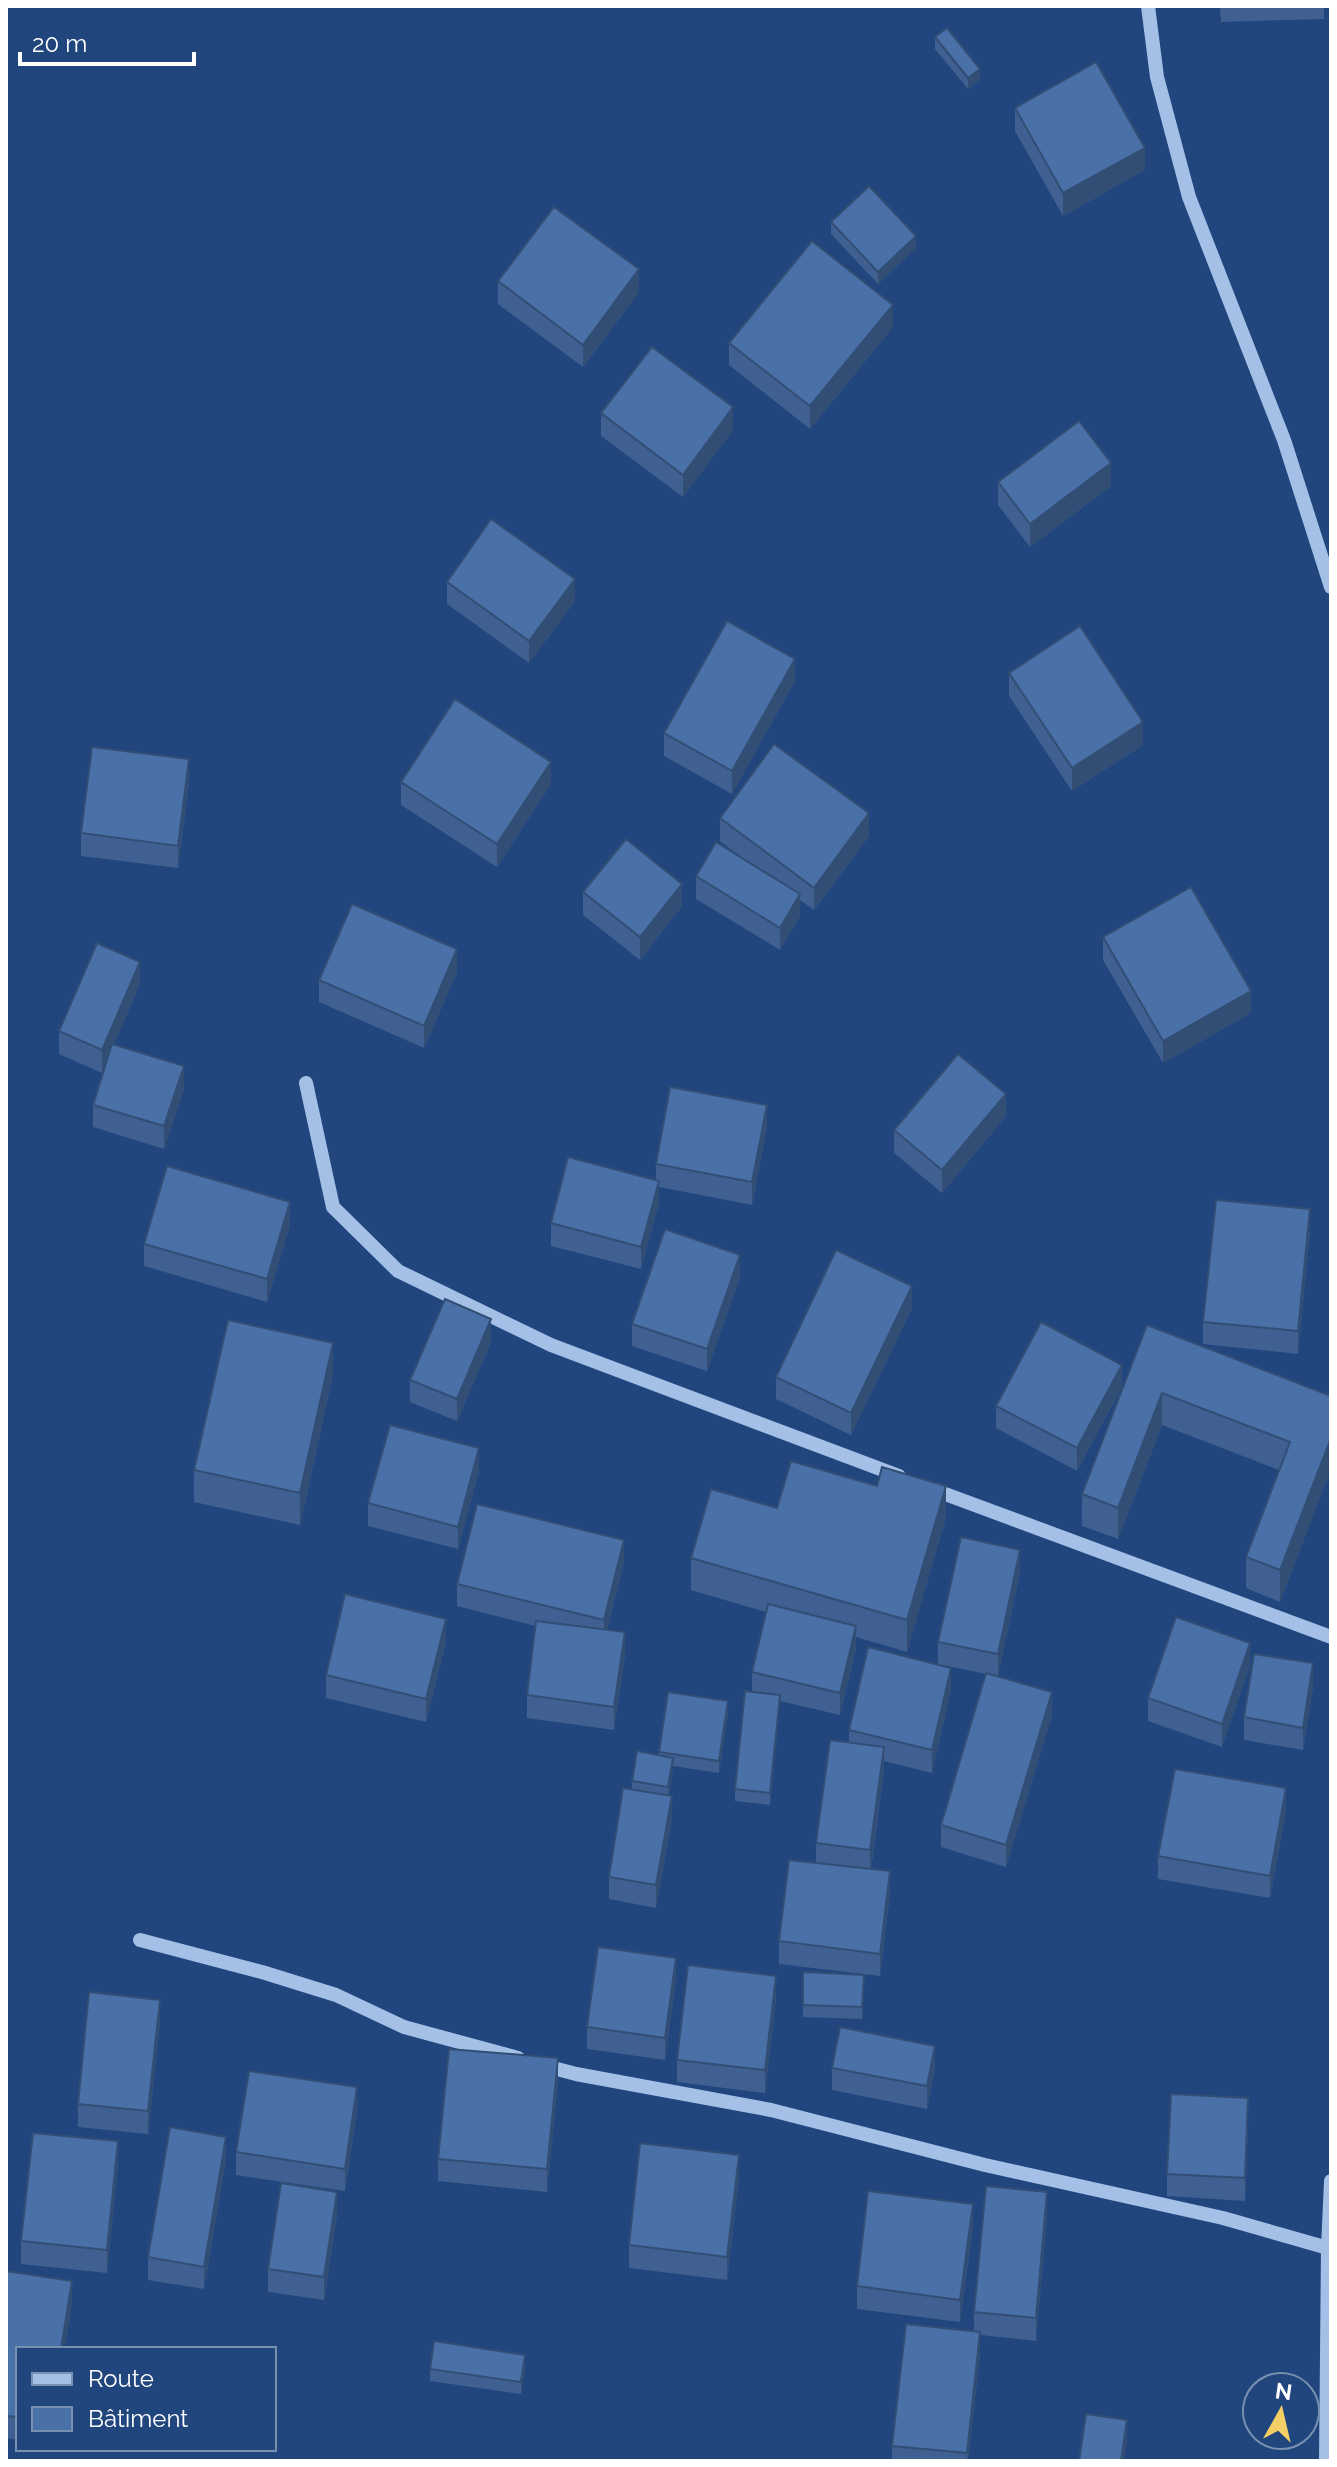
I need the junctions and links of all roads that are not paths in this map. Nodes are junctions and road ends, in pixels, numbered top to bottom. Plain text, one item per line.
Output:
1 (1148, 6) edge
2 (1331, 587) edge
3 (306, 1083) dead end
4 (907, 1479) edge
5 (922, 1485) edge
6 (1331, 1637) edge
7 (140, 1940) dead end
8 (1331, 2181) edge
9 (1328, 2248) junction
10 (1326, 2461) edge

1 - 2 street
3 - 4 street
5 - 6 street
7 - 9 street
8 - 9 street
9 - 10 street

